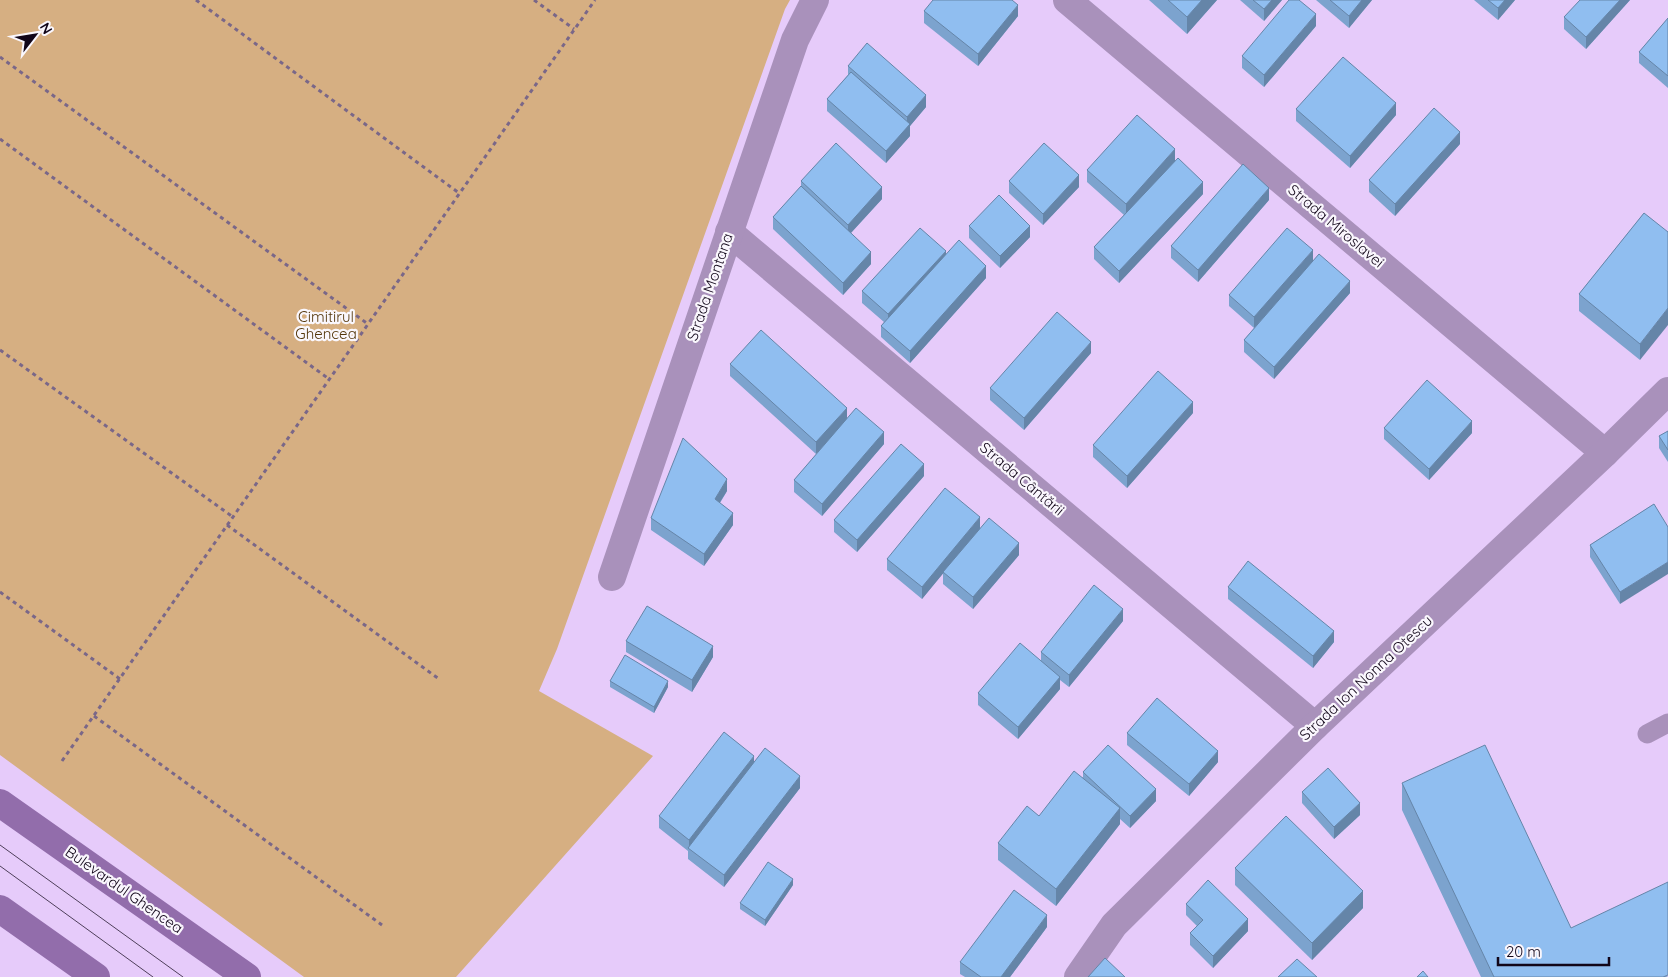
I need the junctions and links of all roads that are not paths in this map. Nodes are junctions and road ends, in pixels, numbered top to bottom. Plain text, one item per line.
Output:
1 (815, 0) edge
2 (1067, 0) edge
3 (729, 232) junction
4 (1668, 391) edge
5 (1605, 453) junction
6 (612, 577) dead end
7 (1668, 723) edge
8 (1315, 726) junction
9 (1647, 734) dead end
10 (0, 803) edge
11 (0, 909) edge
12 (96, 977) edge
13 (247, 977) edge
14 (1078, 977) edge

1 - 3 street, Strada Montana
2 - 5 street, Strada Miroslavei
3 - 6 street, Strada Montana
3 - 8 street, Strada Cântării
4 - 5 street, Strada Ion Nonna Otescu
5 - 8 street, Strada Ion Nonna Otescu
7 - 9 lane
8 - 14 street, Strada Ion Nonna Otescu
10 - 13 main road, Bulevardul Ghencea
11 - 12 main road

